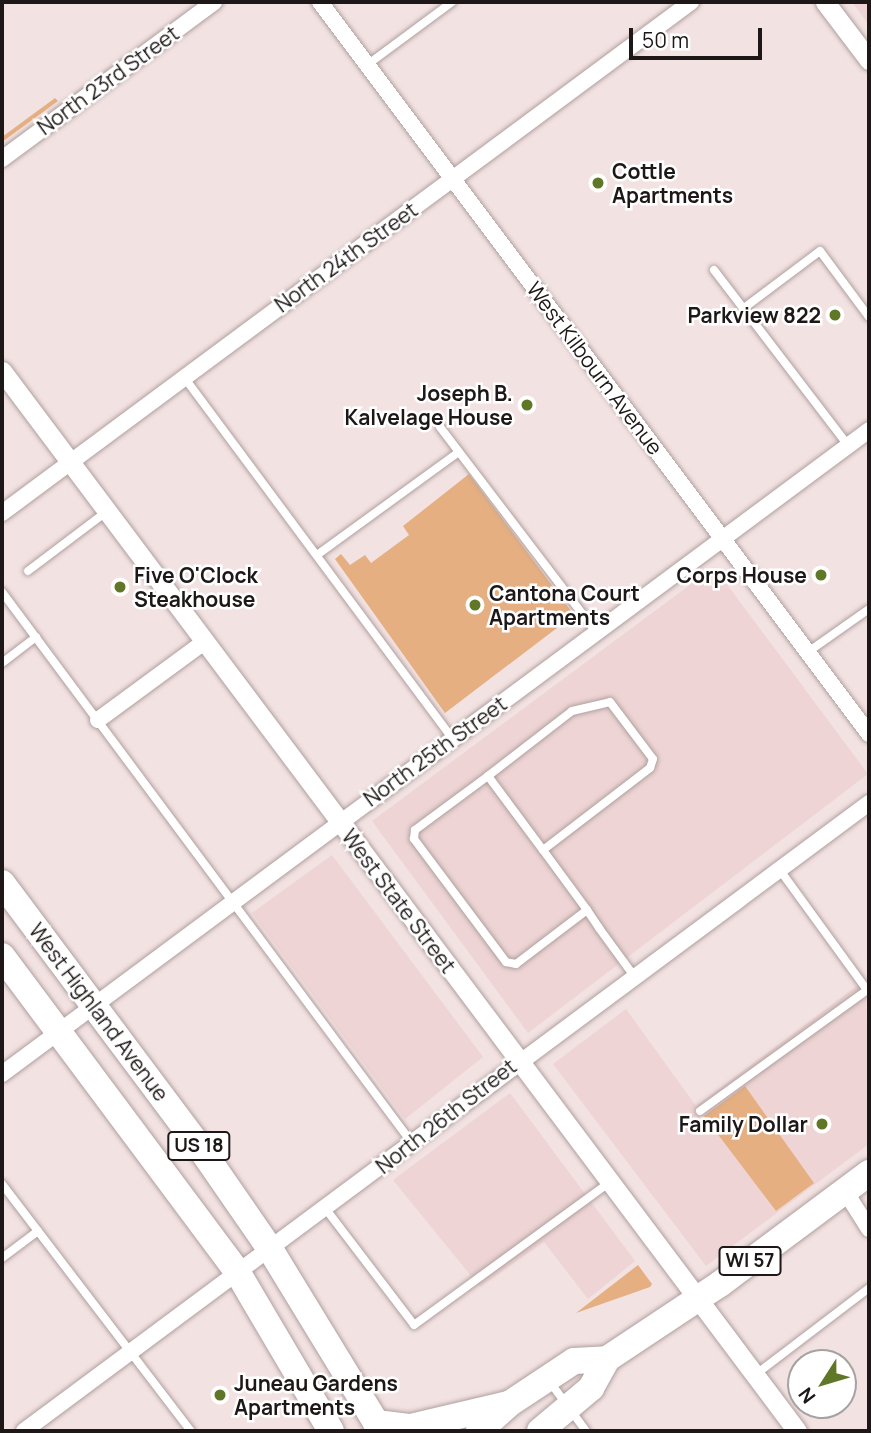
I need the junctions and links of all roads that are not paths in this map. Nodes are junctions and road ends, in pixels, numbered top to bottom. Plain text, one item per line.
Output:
1 (214, 2) edge
2 (320, 2) edge
3 (452, 2) edge
4 (691, 2) edge
5 (825, 2) edge
6 (869, 60) edge
7 (367, 65) junction
8 (2, 159) edge
9 (453, 179) junction
10 (715, 270) dead end
11 (744, 308) junction
12 (869, 317) edge
13 (2, 371) edge
14 (184, 377) junction
15 (440, 427) dead end
16 (869, 429) edge
17 (848, 445) junction
18 (459, 452) junction
19 (70, 461) junction
20 (107, 511) junction
21 (2, 513) edge
22 (723, 537) junction
23 (317, 555) junction
24 (28, 571) dead end
25 (2, 592) edge
26 (869, 609) edge
27 (596, 632) junction
28 (36, 637) junction
29 (203, 643) junction
30 (808, 652) junction
31 (2, 663) edge
32 (98, 720) junction
33 (869, 734) edge
34 (453, 739) junction
35 (488, 776) junction
36 (869, 803) edge
37 (338, 821) junction
38 (543, 850) junction
39 (779, 869) junction
40 (2, 883) edge
41 (234, 902) junction
42 (587, 910) junction
43 (2, 956) edge
44 (634, 976) junction
45 (94, 1006) junction
46 (59, 1032) junction
47 (518, 1060) junction
48 (2, 1074) edge
49 (700, 1111) dead end
50 (412, 1143) junction
51 (869, 1173) edge
52 (610, 1181) junction
53 (2, 1184) edge
54 (845, 1191) junction
55 (325, 1208) junction
56 (869, 1229) edge
57 (38, 1231) junction
58 (270, 1249) junction
59 (2, 1258) edge
60 (238, 1273) junction
61 (869, 1288) edge
62 (697, 1298) junction
63 (131, 1352) junction
64 (607, 1359) junction
65 (755, 1375) junction
66 (546, 1377) junction
67 (313, 1400) junction
68 (509, 1404) junction
69 (568, 1406) junction
70 (379, 1427) edge
71 (24, 1431) edge
72 (191, 1431) edge
73 (318, 1431) edge
74 (331, 1431) edge
75 (348, 1431) edge
76 (479, 1431) edge
77 (499, 1431) edge
78 (540, 1431) edge
79 (586, 1431) edge
80 (797, 1431) edge

1 - 8 street, North 23rd Street
2 - 7 street, West Kilbourn Avenue
3 - 7 lane
4 - 9 street, North 24th Street
5 - 6 street
7 - 9 street, West Kilbourn Avenue
9 - 14 street, North 24th Street
9 - 22 street, West Kilbourn Avenue
10 - 11 lane
11 - 12 lane
11 - 17 lane
13 - 19 street, West State Street
14 - 19 street, North 24th Street
14 - 23 lane
15 - 18 lane
16 - 17 street, North 25th Street
17 - 22 street, North 25th Street
18 - 23 lane
18 - 27 lane
19 - 20 street, West State Street
19 - 21 street, North 24th Street
20 - 24 lane
20 - 29 street, West State Street
22 - 27 street, North 25th Street
22 - 30 street, West Kilbourn Avenue
23 - 34 lane
25 - 28 lane
26 - 30 lane
27 - 34 street, North 25th Street
28 - 31 lane
28 - 32 lane
29 - 32 street
29 - 37 street, West State Street
30 - 33 street, West Kilbourn Avenue
32 - 41 lane
34 - 37 street, North 25th Street
35 - 38 lane
35 - 38 lane
35 - 42 lane
36 - 39 street, North 26th Street
37 - 41 street, North 25th Street
37 - 47 street, West State Street
38 - 42 lane
39 - 44 street, North 26th Street
39 - 49 lane
40 - 45 main road, West Highland Avenue / US 18
41 - 45 street, North 25th Street
41 - 50 lane
42 - 44 lane
43 - 46 main road, West Highland Avenue / US 18
44 - 47 street, North 26th Street
45 - 46 street, North 25th Street
45 - 58 main road, West Highland Avenue / US 18
46 - 48 street, North 25th Street
46 - 60 main road, West Highland Avenue / US 18
47 - 50 street, North 26th Street
47 - 52 street, West State Street
50 - 55 street, North 26th Street
51 - 54 main road, WI 57
52 - 55 lane
52 - 62 street, West State Street
53 - 57 lane
54 - 56 street
54 - 62 main road, WI 57
55 - 58 street, North 26th Street
57 - 59 lane
57 - 63 lane
58 - 60 street, North 26th Street
58 - 70 main road, West Highland Avenue / US 18
60 - 63 street, North 26th Street
60 - 67 main road, West Highland Avenue / US 18
61 - 65 lane
62 - 64 main road, WI 57
62 - 65 street, West State Street
63 - 71 street, North 26th Street
63 - 72 lane
64 - 66 main road, WI 57
64 - 69 main road, WI 57
65 - 80 street, West State Street
66 - 68 main road, WI 57
66 - 69 lane
67 - 73 main road
67 - 74 main road, West Highland Avenue / US 18
67 - 75 main road
68 - 70 main road, WI 57
68 - 76 main road
68 - 77 main road
69 - 78 main road, WI 57
69 - 79 lane

